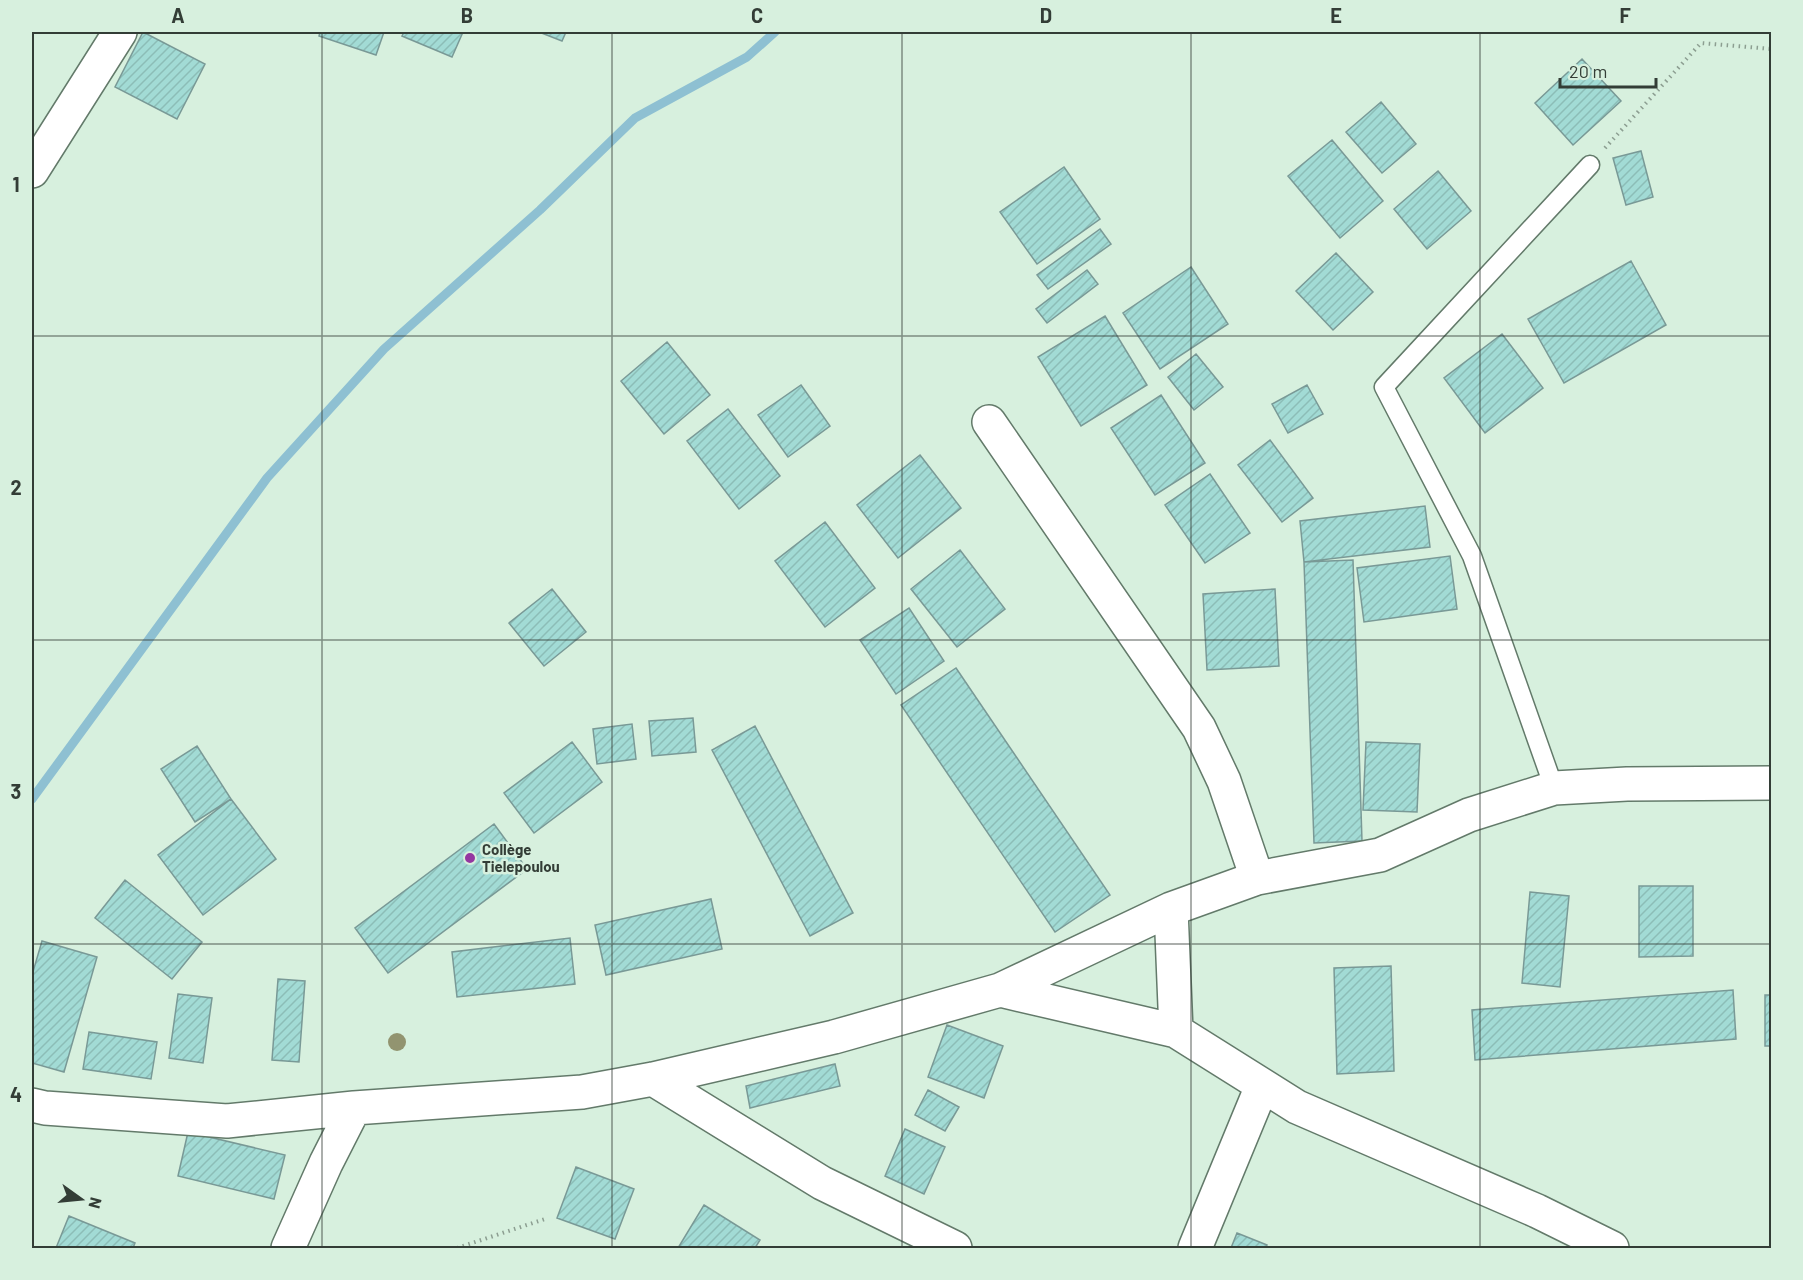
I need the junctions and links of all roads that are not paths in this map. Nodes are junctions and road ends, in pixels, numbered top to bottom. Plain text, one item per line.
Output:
1 (120, 32) edge
2 (1590, 165) road end
3 (32, 171) edge
4 (989, 423) dead end
5 (1772, 783) edge
6 (1554, 788) junction
7 (1257, 878) junction
8 (1171, 909) junction
9 (1000, 990) junction
10 (1176, 1031) junction
11 (653, 1079) junction
12 (1262, 1086) junction
13 (32, 1105) edge
14 (354, 1108) junction
15 (288, 1248) edge
16 (955, 1248) edge
17 (1195, 1248) edge
18 (1612, 1248) edge

1 - 3 street
2 - 6 lane
4 - 7 street
5 - 6 street
6 - 7 street
7 - 8 street
8 - 9 street
8 - 10 street
9 - 10 street
9 - 11 street
10 - 12 street
11 - 14 street
11 - 16 street
12 - 17 street
12 - 18 street
13 - 14 street
14 - 15 street

